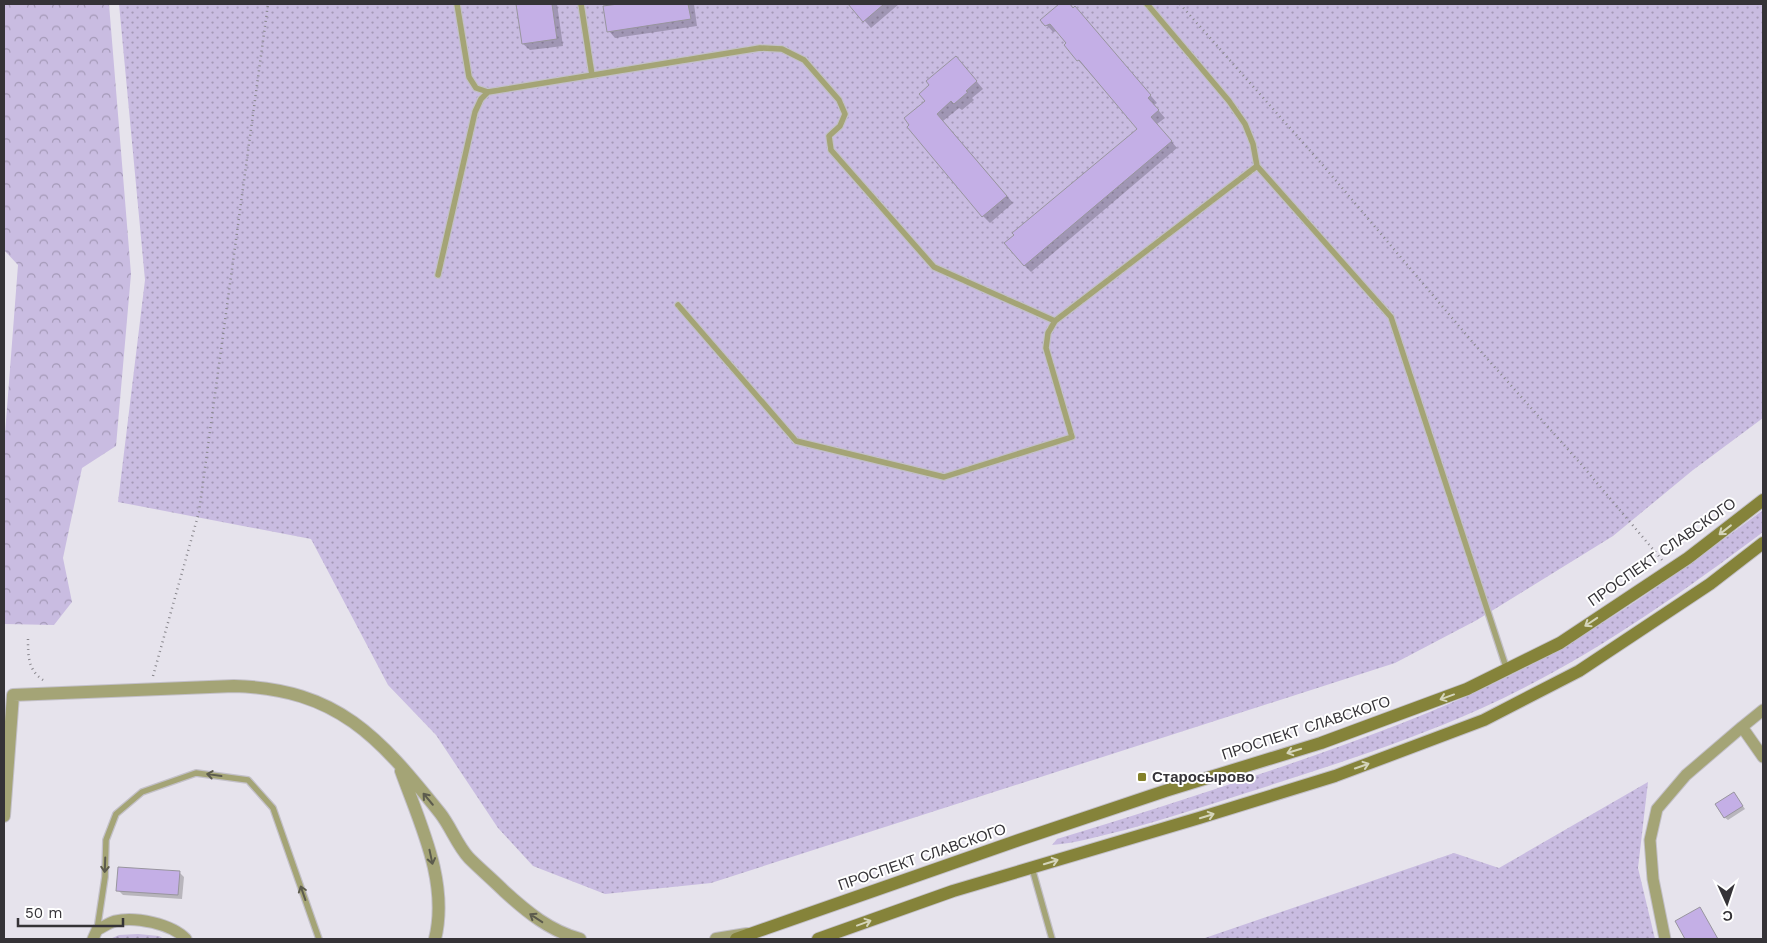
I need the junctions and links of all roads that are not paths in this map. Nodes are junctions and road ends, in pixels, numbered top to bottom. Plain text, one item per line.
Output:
1 (457, 4) edge
2 (581, 4) edge
3 (1147, 4) edge
4 (592, 75) junction
5 (488, 92) junction
6 (1257, 166) junction
7 (438, 275) dead end
8 (678, 305) dead end
9 (1055, 321) junction
10 (1763, 500) edge
11 (1763, 543) edge
12 (1507, 670) junction
13 (1763, 710) edge
14 (1742, 727) junction
15 (1763, 757) edge
16 (397, 762) junction
17 (4, 816) edge
18 (1032, 868) junction
19 (755, 932) junction
20 (95, 935) edge
21 (186, 939) edge
22 (319, 939) edge
23 (436, 939) edge
24 (580, 939) edge
25 (716, 939) edge
26 (736, 939) edge
27 (818, 939) edge
28 (1052, 939) edge
29 (1665, 939) edge

1 - 5 lane
2 - 4 lane
3 - 6 lane
4 - 5 lane
4 - 9 lane
5 - 7 lane
6 - 9 lane
6 - 12 lane
8 - 9 lane
10 -> 12 main road, ПРОСПЕКТ СЛАВСКОГО
18 -> 11 main road
12 -> 19 main road, ПРОСПЕКТ СЛАВСКОГО
13 - 14 street
14 - 15 street
14 - 29 street
16 - 17 street
16 -> 23 street
24 -> 16 street
27 -> 18 main road
18 - 28 lane
19 - 25 street
19 - 26 main road, ПРОСПЕКТ СЛАВСКОГО
20 - 21 street
22 -> 20 lane

